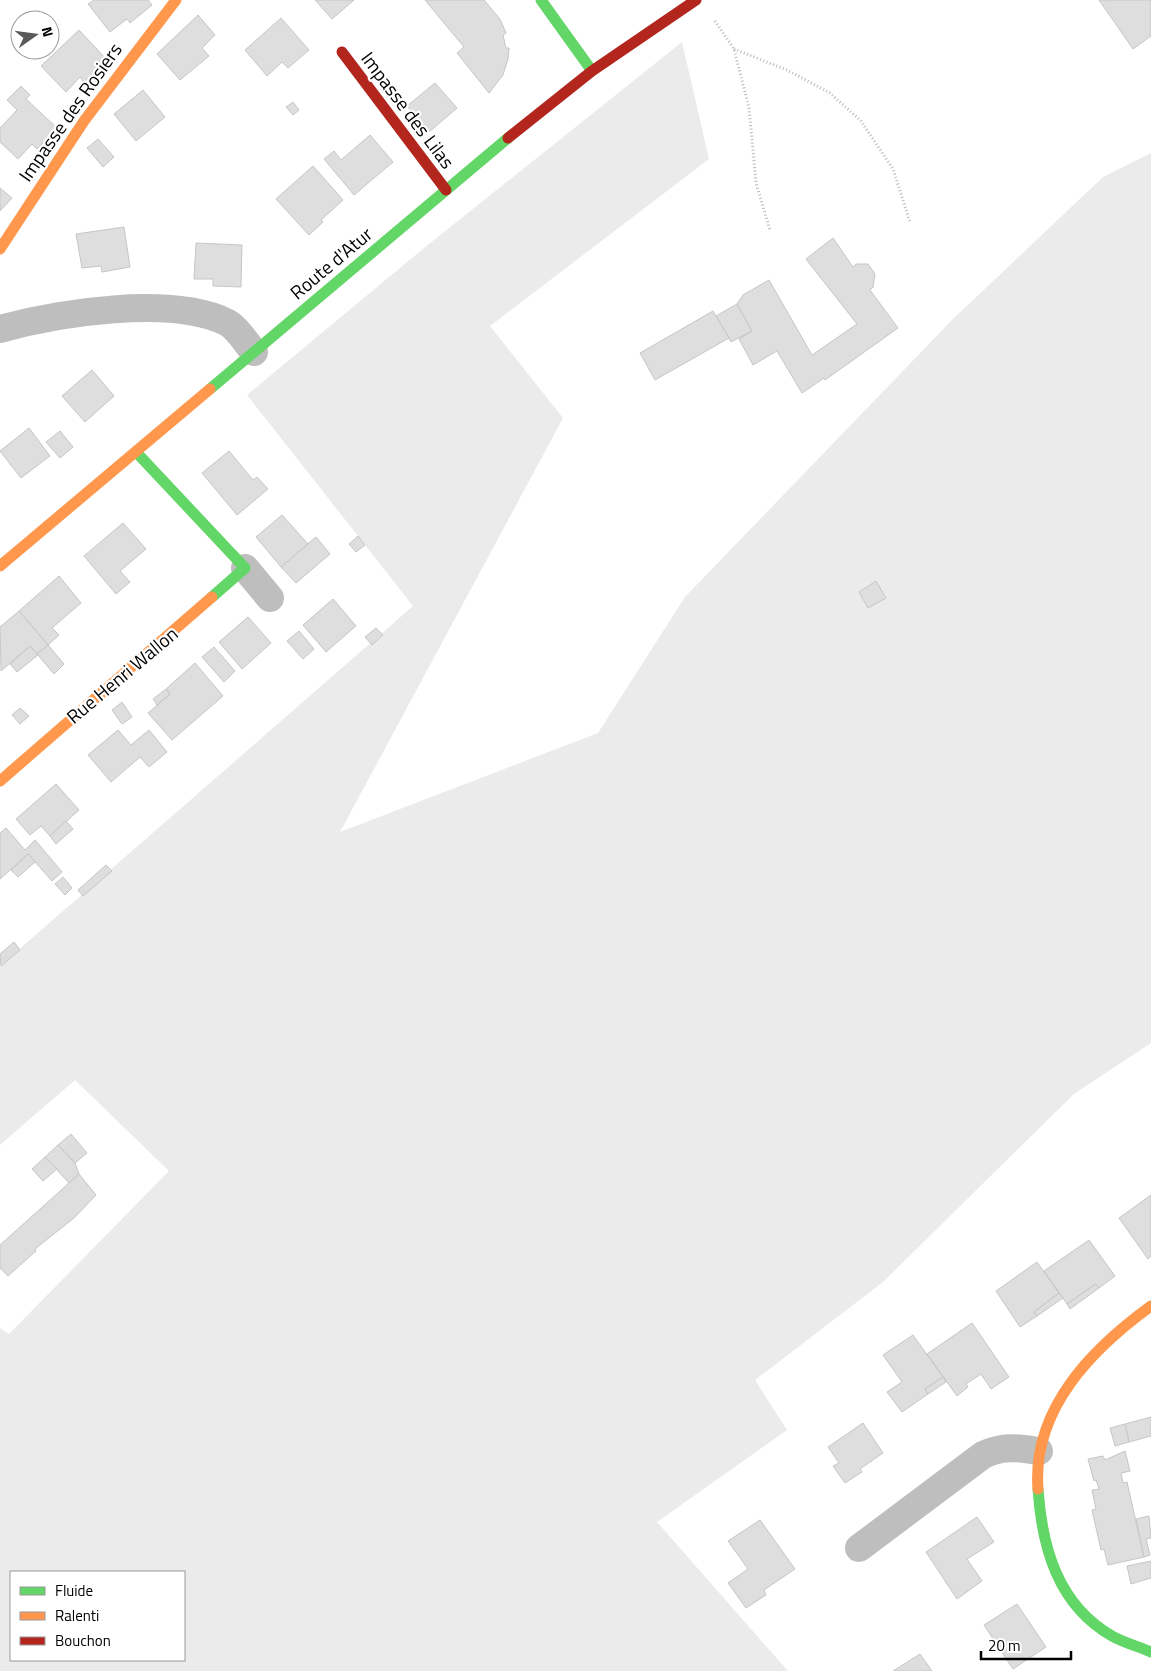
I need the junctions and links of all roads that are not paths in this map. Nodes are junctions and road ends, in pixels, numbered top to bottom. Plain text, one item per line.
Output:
1 (176, 0) edge
2 (541, 0) edge
3 (696, 0) edge
4 (342, 52) dead end
5 (592, 71) junction
6 (446, 190) junction
7 (0, 249) edge
8 (0, 329) edge
9 (254, 352) junction
10 (137, 452) junction
11 (0, 566) edge
12 (245, 568) junction
13 (270, 598) dead end
14 (0, 781) edge
15 (1151, 1306) edge
16 (1039, 1451) junction
17 (859, 1548) dead end
18 (1151, 1652) edge

1 - 7 street, Impasse des Rosiers
2 - 5 street
3 - 5 street, Route d'Atur
4 - 6 street, Impasse des Lilas
5 - 6 street, Route d'Atur
6 - 9 street, Route d'Atur
8 - 9 street
9 - 10 street, Route d'Atur
10 - 11 street, Route d'Atur
10 - 12 street
12 - 13 street
12 - 14 street, Rue Henri Wallon
15 - 16 street
16 - 17 street
16 - 18 street

